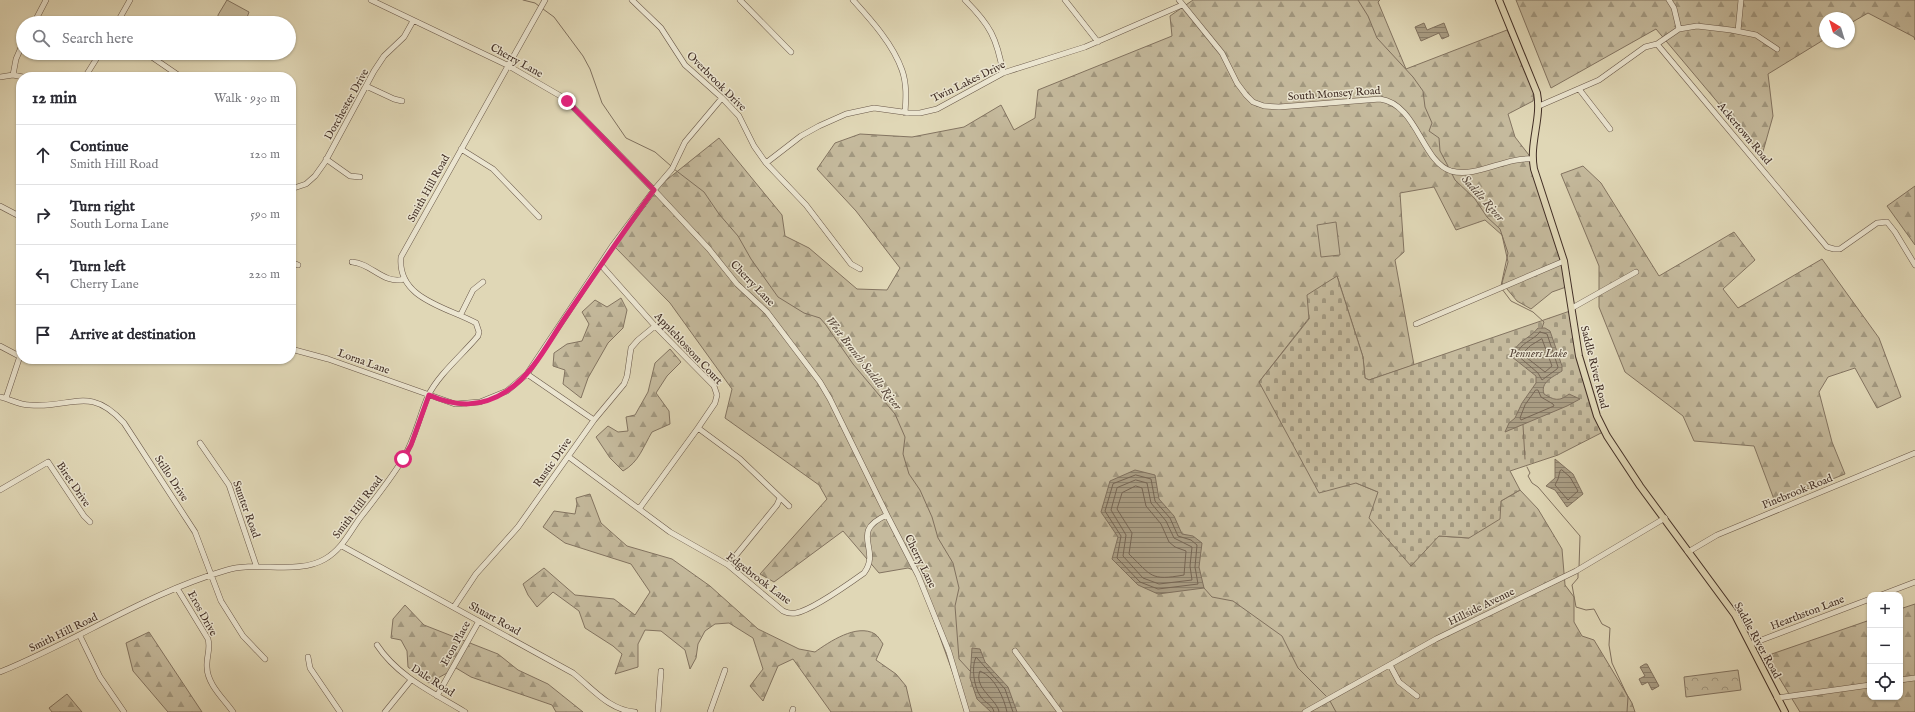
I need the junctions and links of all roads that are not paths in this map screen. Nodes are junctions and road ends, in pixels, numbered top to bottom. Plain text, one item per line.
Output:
1 (46, 0) edge
2 (130, 0) edge
3 (371, 0) edge
4 (545, 0) edge
5 (632, 0) edge
6 (853, 0) edge
7 (965, 0) edge
8 (1065, 0) edge
9 (1179, 0) edge
10 (1499, 0) edge
11 (1669, 0) edge
12 (1741, 0) edge
13 (742, 1) edge
14 (1182, 5) junction
15 (38, 16) edge
16 (121, 16) edge
17 (413, 21) junction
18 (1679, 29) junction
19 (1738, 31) junction
20 (1098, 42) junction
21 (1657, 44) junction
22 (1777, 49) dead end
23 (791, 52) dead end
24 (16, 59) edge
25 (96, 60) edge
26 (156, 60) edge
27 (508, 65) junction
28 (88, 72) edge
29 (174, 72) edge
30 (1003, 73) junction
31 (13, 75) junction
32 (16, 76) edge
33 (0, 77) edge
34 (366, 86) junction
35 (1579, 89) junction
36 (722, 98) junction
37 (402, 101) dead end
38 (1539, 106) junction
39 (905, 113) junction
40 (1610, 129) dead end
41 (461, 149) junction
42 (1532, 159) junction
43 (326, 160) junction
44 (766, 163) junction
45 (360, 177) dead end
46 (296, 188) edge
47 (654, 190) junction
48 (0, 206) edge
49 (16, 212) edge
50 (539, 217) dead end
51 (1564, 261) junction
52 (352, 262) dead end
53 (601, 265) junction
54 (1915, 265) edge
55 (860, 269) dead end
56 (1636, 272) dead end
57 (404, 279) junction
58 (483, 282) dead end
59 (1572, 308) junction
60 (460, 314) junction
61 (1416, 324) dead end
62 (655, 326) junction
63 (0, 346) edge
64 (296, 350) edge
65 (16, 352) edge
66 (16, 364) edge
67 (527, 374) junction
68 (429, 395) junction
69 (3, 398) edge
70 (594, 420) junction
71 (698, 428) junction
72 (200, 442) dead end
73 (1915, 453) edge
74 (569, 457) junction
75 (0, 490) edge
76 (780, 498) junction
77 (789, 506) dead end
78 (639, 509) junction
79 (887, 515) junction
80 (1665, 518) junction
81 (90, 522) dead end
82 (342, 546) junction
83 (1688, 552) junction
84 (256, 565) junction
85 (728, 565) junction
86 (210, 576) junction
87 (1915, 582) edge
88 (177, 588) junction
89 (1888, 592) edge
90 (1867, 600) edge
91 (454, 607) junction
92 (479, 621) junction
93 (80, 636) junction
94 (1751, 644) junction
95 (377, 646) dead end
96 (1016, 651) dead end
97 (308, 657) dead end
98 (265, 659) dead end
99 (1390, 665) junction
100 (725, 670) dead end
101 (662, 671) dead end
102 (0, 672) edge
103 (1915, 678) edge
104 (411, 680) junction
105 (1903, 680) edge
106 (1867, 685) edge
107 (437, 696) junction
108 (1417, 696) dead end
109 (1778, 698) junction
110 (124, 712) edge
111 (233, 712) edge
112 (340, 712) edge
113 (385, 712) edge
114 (465, 712) edge
115 (635, 712) edge
116 (658, 712) edge
117 (710, 712) edge
118 (967, 712) edge
119 (1060, 712) edge
120 (1304, 712) edge
121 (1785, 712) edge

1 - 15 street
2 - 16 street
3 - 17 street, Cherry Lane
4 - 27 street, Smith Hill Road
5 - 36 street, Overbrook Drive
6 - 39 street
7 - 30 street
8 - 20 street
9 - 14 street, South Monsey Road
10 - 38 main road, Saddle River Road
11 - 18 street
12 - 19 street
13 - 23 street
14 - 20 street, Twin Lakes Drive
14 - 42 street, South Monsey Road
17 - 27 street, Cherry Lane
17 - 34 street, Dorchester Drive
18 - 19 street
18 - 21 street
19 - 22 street
20 - 30 street, Twin Lakes Drive
21 - 35 street
21 - 54 street, Ackertown Road
24 - 31 street
25 - 28 street
26 - 29 street
27 - 41 street, Smith Hill Road
27 - 47 street, Cherry Lane
30 - 39 street, Twin Lakes Drive
31 - 32 street
31 - 33 street
34 - 37 street
34 - 43 street, Dorchester Drive
35 - 38 street
35 - 40 street
36 - 44 street, Overbrook Drive
36 - 47 street, Lorna Lane
38 - 42 main road, Saddle River Road
39 - 44 street, Twin Lakes Drive
41 - 50 street
41 - 57 street, Smith Hill Road
42 - 51 main road, Saddle River Road
43 - 45 street
43 - 46 street, Dorchester Drive
44 - 55 street, Overbrook Drive
47 - 53 street, Lorna Lane
47 - 79 street, Cherry Lane
48 - 49 street
51 - 59 main road, Saddle River Road
51 - 61 street
52 - 57 street
53 - 62 street, Appleblossom Court
53 - 67 street, Lorna Lane
56 - 59 street
57 - 60 street, Smith Hill Road
58 - 60 street
59 - 80 main road, Saddle River Road
60 - 68 street, Smith Hill Road
62 - 70 street, Rustic Drive
62 - 71 street, Appleblossom Court
63 - 65 street
64 - 68 street, Lorna Lane
66 - 69 street
67 - 68 street, Lorna Lane
67 - 70 street
68 - 82 street, Smith Hill Road
69 - 86 street, Stillo Drive
70 - 74 street, Rustic Drive
71 - 76 street
71 - 78 street, Appleblossom Court
72 - 84 street, Sumter Road
73 - 83 street, Pinebrook Road
74 - 78 street, Edgebrook Lane
74 - 91 street, Rustic Drive
75 - 81 street, Biret Drive
76 - 77 street
76 - 85 street
78 - 85 street, Edgebrook Lane
79 - 85 street, Edgebrook Lane
79 - 118 street, Cherry Lane
80 - 83 main road, Saddle River Road
80 - 99 street, Hillside Avenue
82 - 84 street, Smith Hill Road
82 - 91 street, Shuart Road
83 - 94 main road, Saddle River Road
84 - 86 street, Smith Hill Road
86 - 88 street, Smith Hill Road
86 - 98 street, Stillo Drive
87 - 89 street
88 - 93 street, Smith Hill Road
88 - 111 street, Eros Drive
90 - 94 street, Hearthston Lane
91 - 92 street, Shuart Road
92 - 107 street, Eton Place
92 - 115 street, Shuart Road
93 - 102 street, Smith Hill Road
93 - 110 street
94 - 109 main road, Saddle River Road
95 - 104 street, Dale Road
96 - 119 street
97 - 112 street
99 - 108 street
99 - 120 street, Hillside Avenue
100 - 117 street
101 - 116 street
103 - 105 street
104 - 107 street, Dale Road
104 - 113 street
106 - 109 street
107 - 114 street, Dale Road
109 - 121 main road, Saddle River Road

